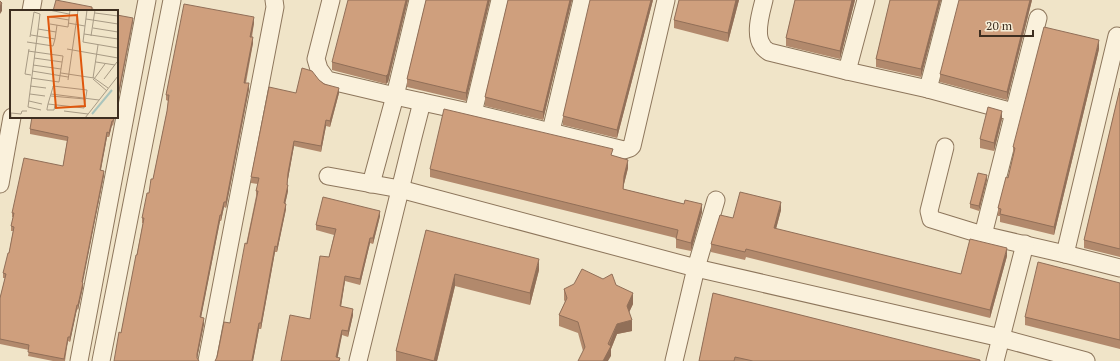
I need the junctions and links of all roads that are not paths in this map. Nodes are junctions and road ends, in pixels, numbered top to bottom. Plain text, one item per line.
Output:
1 (33, 0) edge
2 (147, 0) edge
3 (172, 0) edge
4 (274, 0) edge
5 (331, 0) edge
6 (418, 0) edge
7 (500, 0) edge
8 (582, 0) edge
9 (666, 0) edge
10 (764, 0) edge
11 (866, 0) edge
12 (951, 0) edge
13 (31, 10) edge
14 (1038, 18) dead end
15 (1117, 36) dead end
16 (847, 71) junction
17 (928, 89) junction
18 (395, 96) junction
19 (422, 102) junction
20 (1013, 112) junction
21 (473, 113) junction
22 (12, 118) edge
23 (551, 131) junction
24 (945, 147) dead end
25 (117, 160) junction
26 (139, 166) junction
27 (328, 176) dead end
28 (0, 184) edge
29 (371, 184) junction
30 (400, 190) junction
31 (716, 200) dead end
32 (983, 236) junction
33 (1025, 244) junction
34 (1065, 254) junction
35 (696, 268) junction
36 (1120, 268) edge
37 (1001, 338) junction
38 (78, 361) edge
39 (101, 361) edge
40 (207, 361) edge
41 (358, 361) edge
42 (674, 361) edge
43 (995, 361) edge
44 (1086, 361) edge

1 - 13 street
2 - 25 street
3 - 26 street
4 - 40 street
5 - 18 street
6 - 18 street
7 - 21 street
8 - 23 street
9 - 23 street
10 - 16 street
11 - 16 street
12 - 17 street
14 - 20 street
15 - 34 street
16 - 17 street
17 - 20 street
18 - 19 street
18 - 29 street
19 - 21 street
19 - 30 street
20 - 32 street
21 - 23 street
22 - 28 street
24 - 32 street
25 - 26 street
25 - 38 street
26 - 39 street
27 - 29 street
29 - 30 street
30 - 35 street
30 - 41 street
31 - 35 street
32 - 33 street
33 - 34 street
33 - 37 street
34 - 36 street
35 - 37 street
35 - 42 street
37 - 43 street
37 - 44 street

